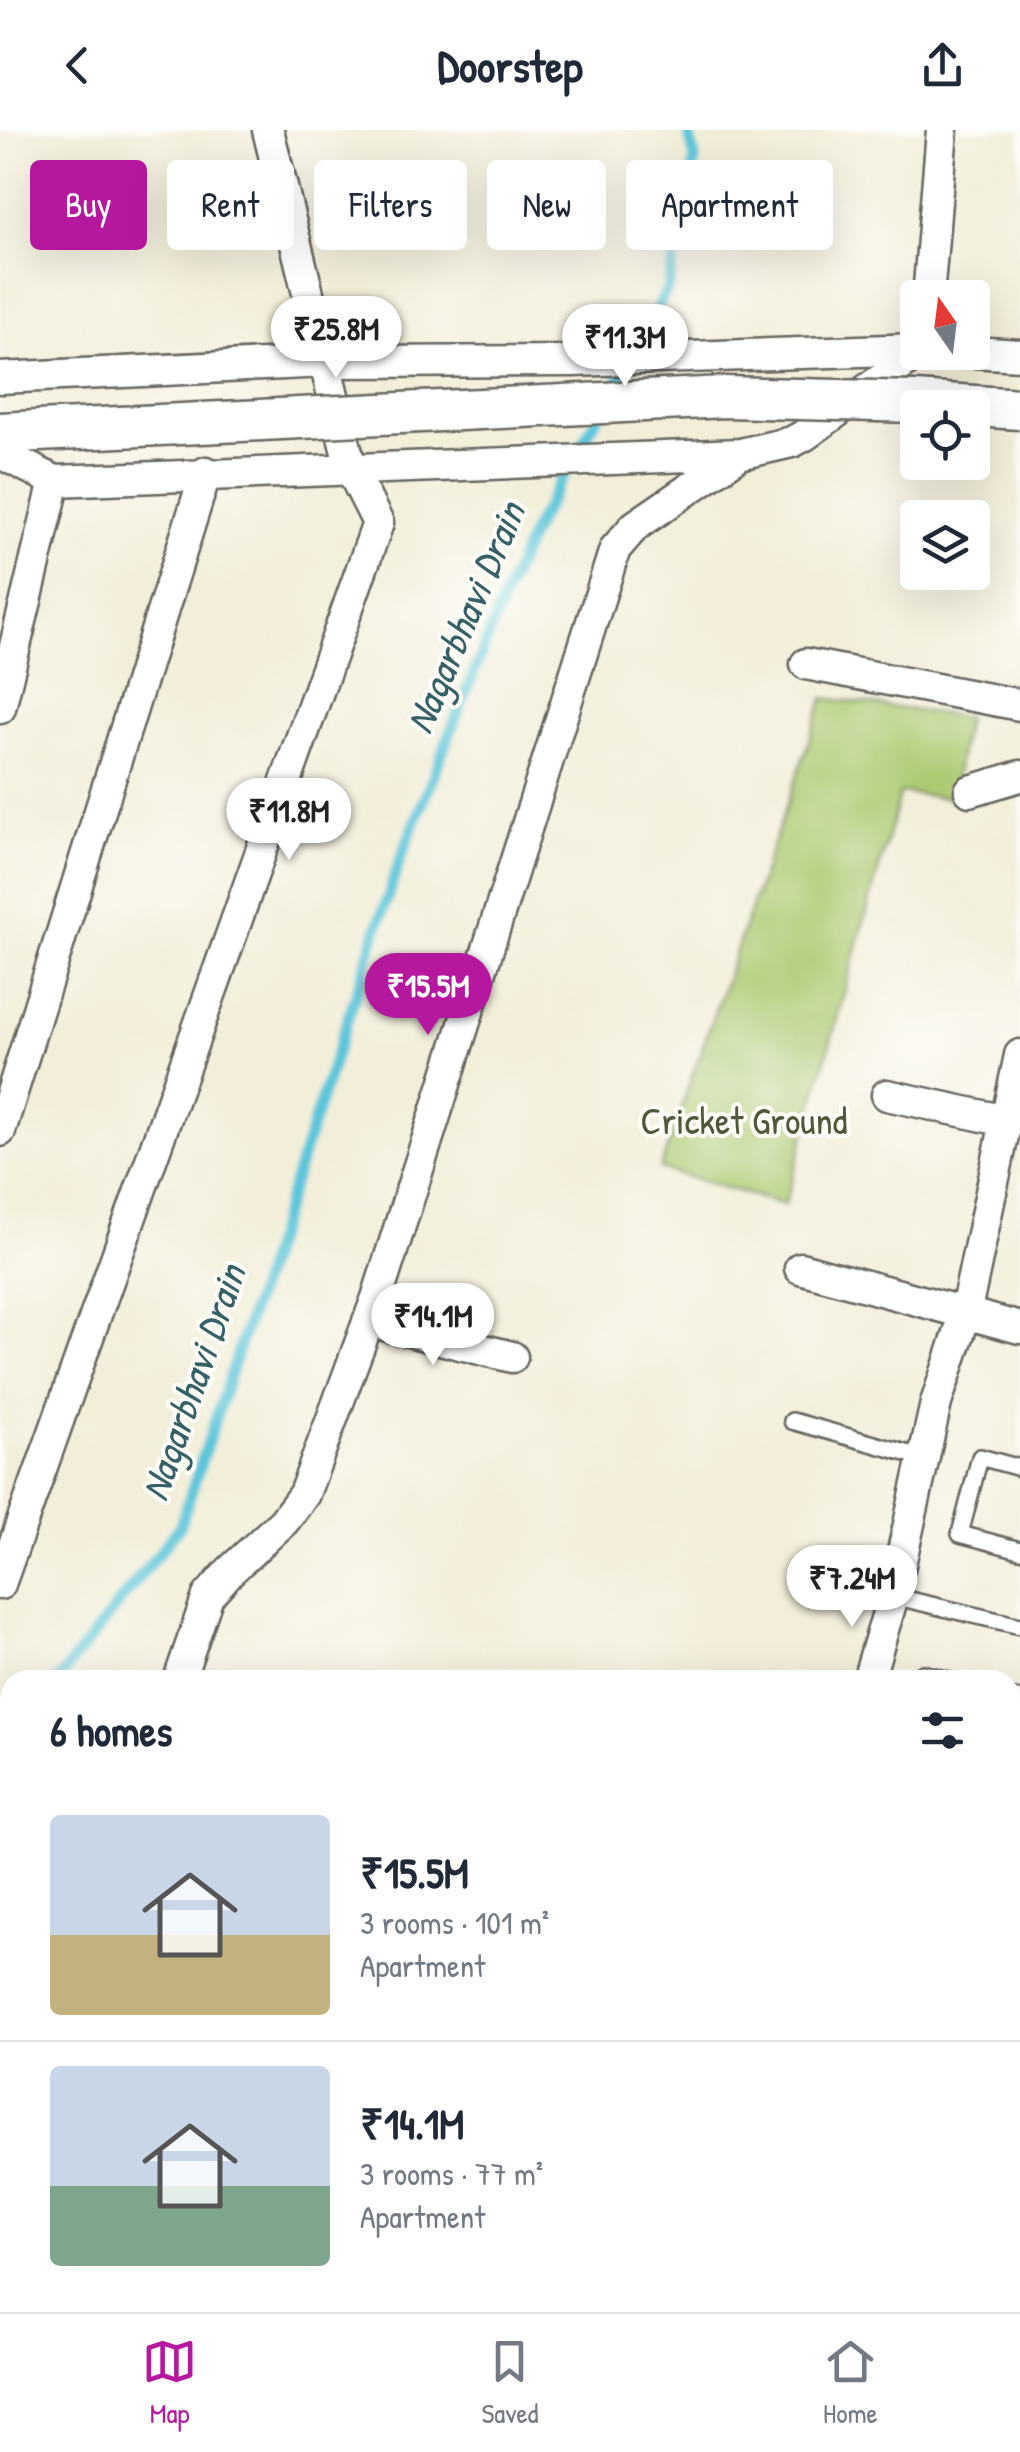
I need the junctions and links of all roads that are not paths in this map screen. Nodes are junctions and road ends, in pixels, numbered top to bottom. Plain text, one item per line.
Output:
1 (268, 130) edge
2 (942, 130) edge
3 (930, 280) edge
4 (900, 351) edge
5 (990, 353) edge
6 (1020, 355) edge
7 (326, 362) junction
8 (900, 364) edge
9 (0, 378) edge
10 (1020, 409) edge
11 (19, 432) edge
12 (0, 453) edge
13 (740, 454) junction
14 (351, 469) junction
15 (206, 472) junction
16 (55, 480) junction
17 (13, 612) edge
18 (806, 664) dead end
19 (1020, 705) edge
20 (0, 708) edge
21 (1020, 776) edge
22 (970, 791) dead end
23 (1020, 1055) edge
24 (887, 1095) dead end
25 (1006, 1121) junction
26 (0, 1131) edge
27 (800, 1268) dead end
28 (965, 1315) junction
29 (368, 1321) junction
30 (1020, 1328) edge
31 (512, 1357) dead end
32 (792, 1421) dead end
33 (924, 1458) junction
34 (1020, 1468) edge
35 (1020, 1550) edge
36 (0, 1584) edge
37 (893, 1596) junction
38 (1020, 1626) edge
39 (182, 1670) edge
40 (871, 1670) edge

1 - 7 street
2 - 3 street
4 - 7 street
5 - 6 street
7 - 9 street
7 - 14 street
8 - 13 street
10 - 11 street, bridge
12 - 16 street
13 - 14 street
13 - 29 street
14 - 15 street
14 - 36 street
15 - 16 street
15 - 26 street
16 - 17 street
17 - 20 street
18 - 19 street
21 - 22 street
23 - 25 street
24 - 25 street
25 - 28 street
27 - 28 street
28 - 30 street
28 - 33 street
29 - 31 street
29 - 39 street
32 - 33 lane
33 - 37 street
34 - 35 lane
37 - 38 lane
37 - 40 street

